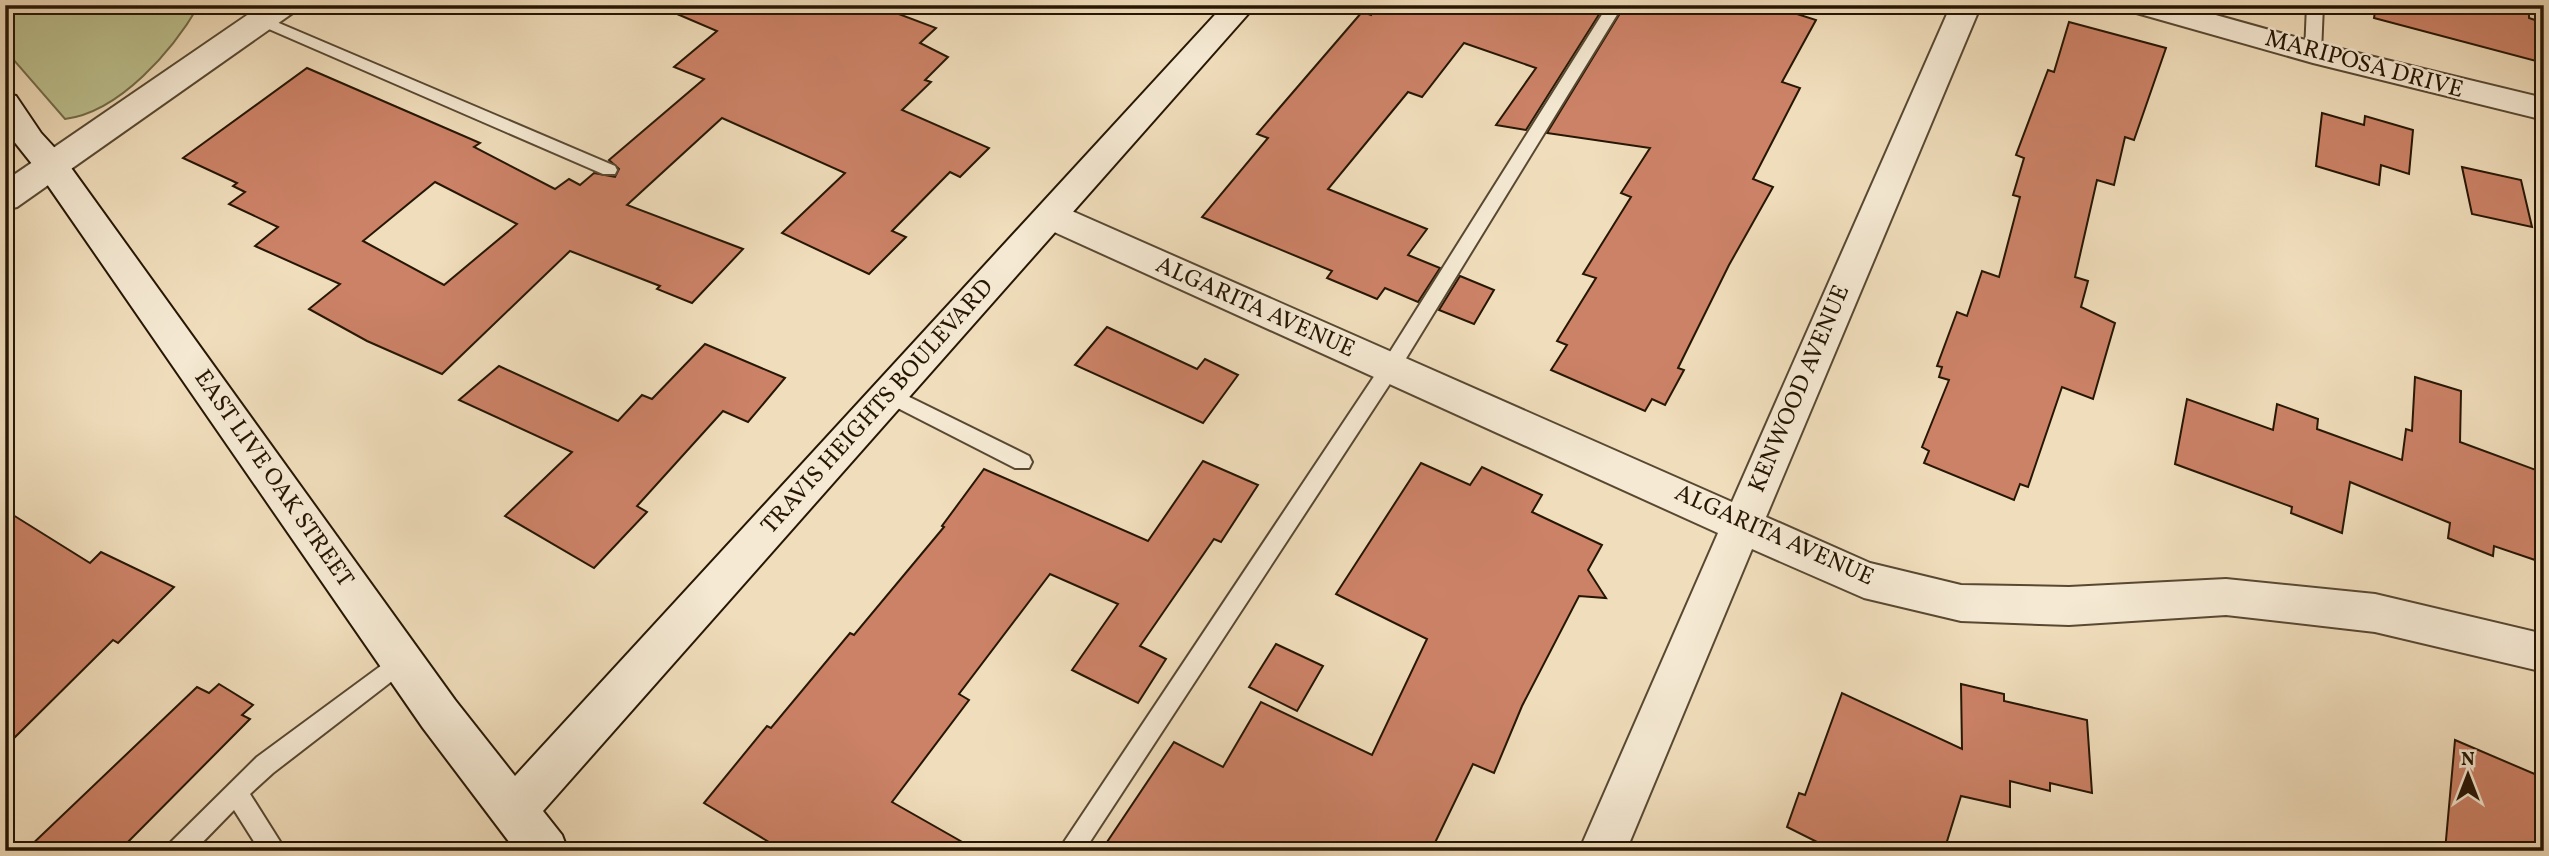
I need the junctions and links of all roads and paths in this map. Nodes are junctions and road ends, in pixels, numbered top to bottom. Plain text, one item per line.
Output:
1 (229, 5) edge
2 (1241, 5) edge
3 (1616, 5) edge
4 (1966, 5) edge
5 (2144, 5) edge
6 (2315, 5) edge
7 (271, 13) edge
8 (218, 49) junction
9 (2313, 53) junction
10 (5, 104) edge
11 (2544, 109) edge
12 (52, 166) junction
13 (609, 170) dead end
14 (5, 198) edge
15 (1053, 217) junction
16 (1390, 368) junction
17 (887, 394) junction
18 (1022, 462) dead end
19 (1743, 523) junction
20 (2544, 653) edge
21 (401, 661) junction
22 (236, 792) junction
23 (515, 809) junction
24 (178, 851) edge
25 (274, 851) edge
26 (545, 851) edge
27 (1070, 851) edge
28 (1602, 851) edge

1 - 8 street
2 - 15 street, TRAVIS HEIGHTS BOULEVARD
3 - 16 lane
4 - 19 street, KENWOOD AVENUE
5 - 9 street, MARIPOSA DRIVE
6 - 9 lane
7 - 8 street
7 - 13 lane
8 - 12 street
9 - 11 street, MARIPOSA DRIVE
10 - 12 street, EAST LIVE OAK STREET
12 - 14 street
12 - 21 street, EAST LIVE OAK STREET
15 - 16 street, ALGARITA AVENUE
15 - 17 street, TRAVIS HEIGHTS BOULEVARD
16 - 19 street, ALGARITA AVENUE
16 - 27 lane
17 - 18 lane
17 - 23 street, TRAVIS HEIGHTS BOULEVARD
19 - 20 street, ALGARITA AVENUE
19 - 28 street, KENWOOD AVENUE
21 - 22 lane
21 - 23 street, EAST LIVE OAK STREET
22 - 24 lane
22 - 25 lane
23 - 26 street, EAST LIVE OAK STREET

